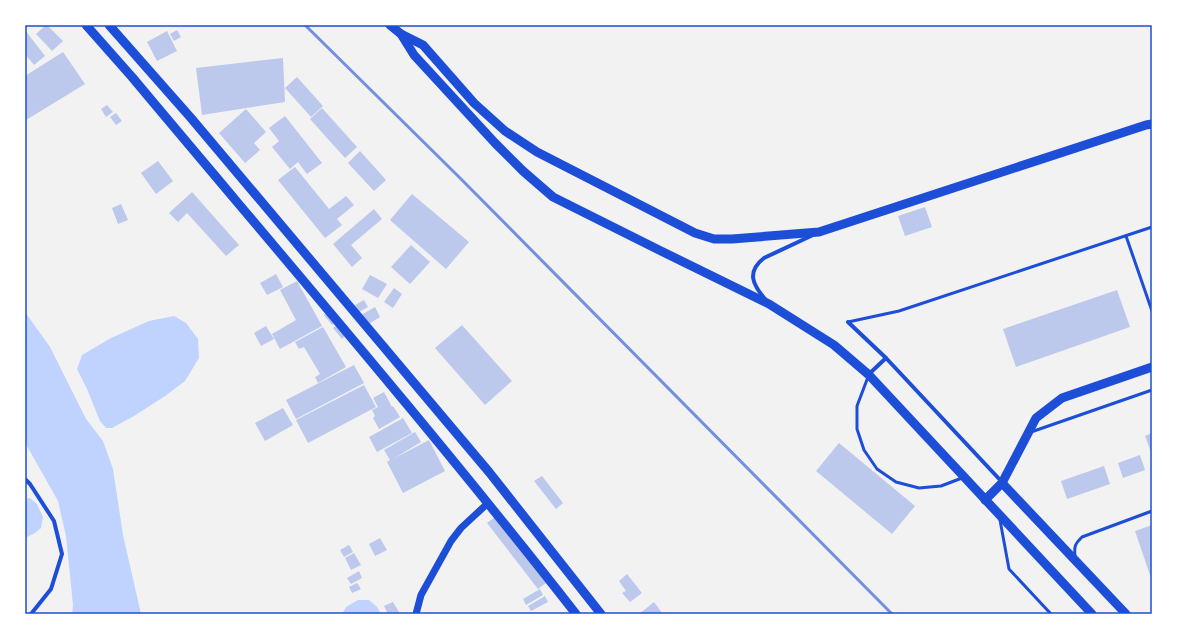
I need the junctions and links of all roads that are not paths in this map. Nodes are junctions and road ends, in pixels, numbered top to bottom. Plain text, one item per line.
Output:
1 (86, 25) edge
2 (109, 25) edge
3 (390, 25) edge
4 (401, 34) junction
5 (1152, 124) edge
6 (1152, 227) edge
7 (820, 232) junction
8 (1126, 236) junction
9 (769, 304) junction
10 (1152, 311) edge
11 (848, 322) joint
12 (886, 358) junction
13 (1152, 367) edge
14 (869, 375) junction
15 (1152, 390) edge
16 (1028, 433) junction
17 (964, 477) junction
18 (25, 479) edge
19 (1002, 483) junction
20 (985, 500) junction
21 (488, 503) junction
22 (1152, 511) edge
23 (1000, 516) junction
24 (1075, 560) junction
25 (31, 614) edge
26 (416, 614) edge
27 (576, 614) edge
28 (601, 614) edge
29 (1051, 614) edge
30 (1092, 614) edge
31 (1126, 614) edge

1 - 21 highway
2 - 28 highway
3 - 4 highway
4 - 7 highway
4 - 9 highway
5 - 7 highway
6 - 8 lane
7 - 9 street
8 - 10 lane
8 - 11 lane
9 - 14 highway
11 - 12 street
12 - 14 street
12 - 19 street
13 - 16 highway
14 - 17 highway
14 - 17 lane
15 - 16 lane
16 - 19 highway
17 - 20 highway
18 - 25 street
19 - 20 highway
19 - 24 highway
20 - 23 highway
21 - 26 street
21 - 27 highway
22 - 24 lane
23 - 29 lane
23 - 30 highway
24 - 31 highway

